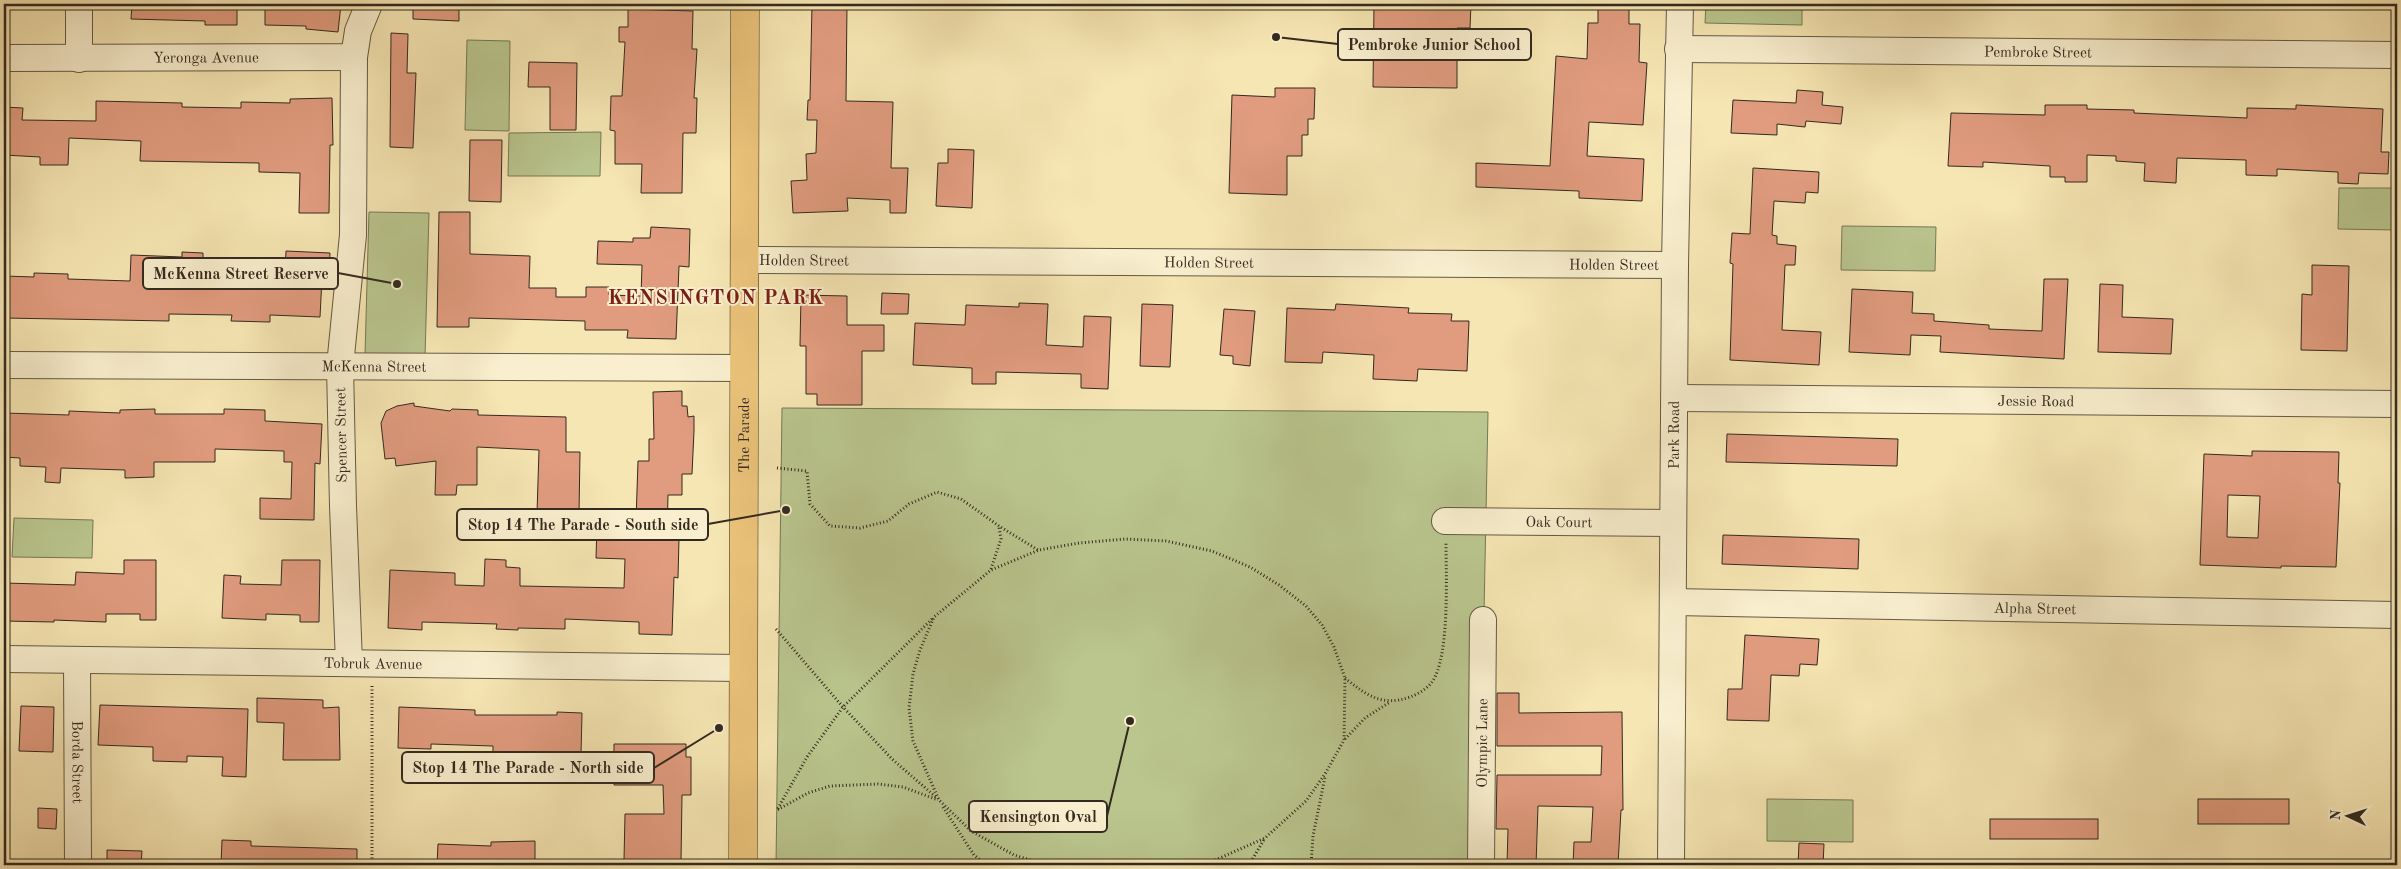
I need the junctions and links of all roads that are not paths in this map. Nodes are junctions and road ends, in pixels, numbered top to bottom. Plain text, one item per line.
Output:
1 (79, 4) edge
2 (369, 4) edge
3 (745, 4) edge
4 (1680, 4) edge
5 (1678, 49) junction
6 (2397, 55) edge
7 (354, 57) junction
8 (4, 58) edge
9 (78, 59) junction
10 (744, 260) junction
11 (1675, 265) junction
12 (4, 365) edge
13 (340, 366) junction
14 (744, 368) junction
15 (1676, 398) junction
16 (2397, 404) edge
17 (1446, 521) road end
18 (1673, 523) junction
19 (1673, 602) junction
20 (2397, 615) edge
21 (1483, 620) dead end
22 (4, 659) edge
23 (78, 660) junction
24 (361, 663) junction
25 (742, 668) junction
26 (78, 865) edge
27 (743, 865) edge
28 (1482, 865) edge
29 (1671, 865) edge

1 - 9 street
2 - 7 street
3 - 10 main road, The Parade
4 - 5 street, Park Road
5 - 6 street, Pembroke Street
5 - 11 street, Park Road
7 - 9 street, Yeronga Avenue
7 - 13 street, Spencer Street
8 - 9 street, Yeronga Avenue
10 - 11 street, Holden Street
10 - 14 main road, The Parade
11 - 15 street, Park Road
12 - 13 street, McKenna Street
13 - 14 street, McKenna Street
13 - 24 street, Spencer Street
14 - 25 main road, The Parade
15 - 16 street, Jessie Road
15 - 18 street, Park Road
17 - 18 street, Oak Court
18 - 19 street, Park Road
19 - 20 street, Alpha Street
19 - 29 street, Park Road
21 - 28 street, Olympic Lane
22 - 23 street, Tobruk Avenue
23 - 24 street, Tobruk Avenue
23 - 26 street, Borda Street
24 - 25 street, Tobruk Avenue
25 - 27 main road, The Parade

